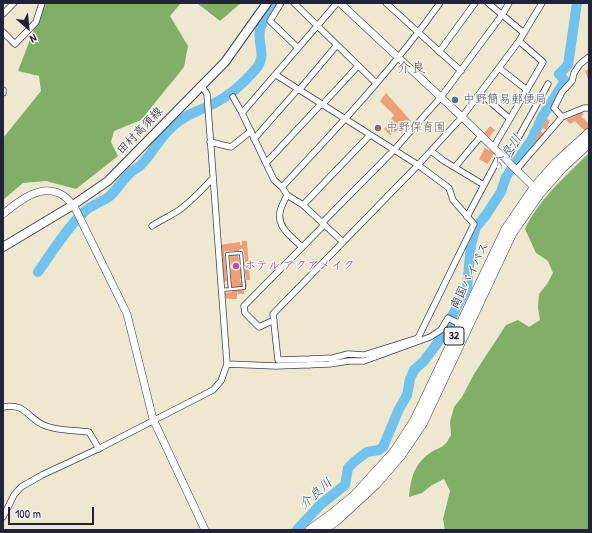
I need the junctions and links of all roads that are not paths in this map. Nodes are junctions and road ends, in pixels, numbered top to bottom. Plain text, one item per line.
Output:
1 (14, 3) edge
2 (42, 3) edge
3 (267, 3) edge
4 (281, 3) edge
5 (294, 3) edge
6 (339, 3) edge
7 (386, 3) edge
8 (475, 3) edge
9 (488, 3) edge
10 (509, 3) edge
11 (542, 3) edge
12 (437, 4) edge
13 (3, 14) edge
14 (502, 15) junction
15 (318, 26) junction
16 (3, 32) edge
17 (418, 32) junction
18 (524, 33) junction
19 (519, 41) junction
20 (337, 45) junction
21 (298, 48) junction
22 (440, 52) junction
23 (398, 57) junction
24 (589, 57) edge
25 (358, 66) junction
26 (499, 68) junction
27 (461, 71) junction
28 (276, 75) junction
29 (376, 83) junction
30 (548, 84) dead end
31 (201, 85) junction
32 (298, 89) junction
33 (527, 90) junction
34 (480, 93) junction
35 (233, 97) dead end
36 (440, 98) junction
37 (322, 104) junction
38 (589, 108) edge
39 (242, 113) junction
40 (462, 117) junction
41 (562, 117) junction
42 (345, 119) junction
43 (510, 119) junction
44 (251, 131) junction
45 (589, 133) edge
46 (370, 135) junction
47 (481, 136) junction
48 (254, 139) junction
49 (210, 142) junction
50 (589, 143) edge
51 (493, 148) junction
52 (394, 150) junction
53 (431, 151) junction
54 (266, 163) junction
55 (509, 164) junction
56 (418, 165) junction
57 (454, 167) junction
58 (212, 179) junction
59 (484, 185) junction
60 (282, 187) junction
61 (537, 190) junction
62 (287, 195) junction
63 (73, 205) junction
64 (303, 205) junction
65 (3, 214) edge
66 (467, 218) junction
67 (323, 224) junction
68 (152, 226) dead end
69 (343, 242) junction
70 (3, 247) edge
71 (302, 247) junction
72 (230, 289) junction
73 (221, 290) junction
74 (274, 320) junction
75 (460, 324) junction
76 (310, 362) junction
77 (227, 364) junction
78 (3, 406) edge
79 (154, 420) junction
80 (99, 449) junction
81 (3, 517) edge
82 (205, 530) edge
83 (310, 530) edge
84 (323, 530) edge

1 - 13 street
2 - 16 street
3 - 31 main road, 田村高須線
4 - 21 street
5 - 15 street
6 - 15 street
6 - 23 street
7 - 17 street
8 - 22 street
9 - 14 street
10 - 14 street
11 - 18 street
12 - 17 street
14 - 18 street
14 - 27 street
15 - 20 street
15 - 21 street
17 - 22 street
17 - 23 street
18 - 19 street
19 - 26 street
19 - 33 street
20 - 25 street
20 - 32 street
21 - 28 street
22 - 27 street
23 - 29 street
23 - 36 street
24 - 41 street
25 - 29 street
25 - 37 street
26 - 33 street
26 - 34 street
27 - 36 street
28 - 32 street
28 - 39 street
29 - 42 street
30 - 55 street
31 - 49 street
31 - 63 main road, 田村高須線
32 - 37 street
32 - 48 street
33 - 43 street
34 - 40 street
34 - 43 street
35 - 39 street
36 - 40 street
36 - 52 street
37 - 42 street
37 - 54 street
38 - 41 street
39 - 44 street
40 - 47 street
40 - 53 street
41 - 55 street
42 - 46 street
42 - 60 street
43 - 51 street
44 - 48 street
44 - 49 street
45 - 61 highway, 南国バイパス / 32
46 - 52 street
46 - 64 street
47 - 51 street
47 - 57 street
48 - 54 street
49 - 58 street
50 - 61 highway, 南国バイパス / 32
51 - 55 street
52 - 56 street
52 - 67 street
53 - 56 street
53 - 57 street
54 - 60 street
55 - 59 street
55 - 61 street
56 - 66 street
56 - 69 street
57 - 59 street
58 - 68 street
58 - 73 street
59 - 66 street
60 - 62 street
61 - 75 highway, 南国バイパス / 32
61 - 84 highway, 南国バイパス / 32
62 - 64 street
62 - 71 street
63 - 65 street
63 - 70 main road, 田村高須線
63 - 79 street
64 - 67 street
66 - 76 street
67 - 69 street
67 - 71 street
69 - 74 street
71 - 74 street
72 - 72 lane
72 - 73 lane
73 - 77 street
74 - 76 street
75 - 76 street
75 - 83 highway, 南国バイパス / 32
76 - 77 street
77 - 79 street
78 - 80 street
79 - 80 street
79 - 82 street
80 - 81 street

